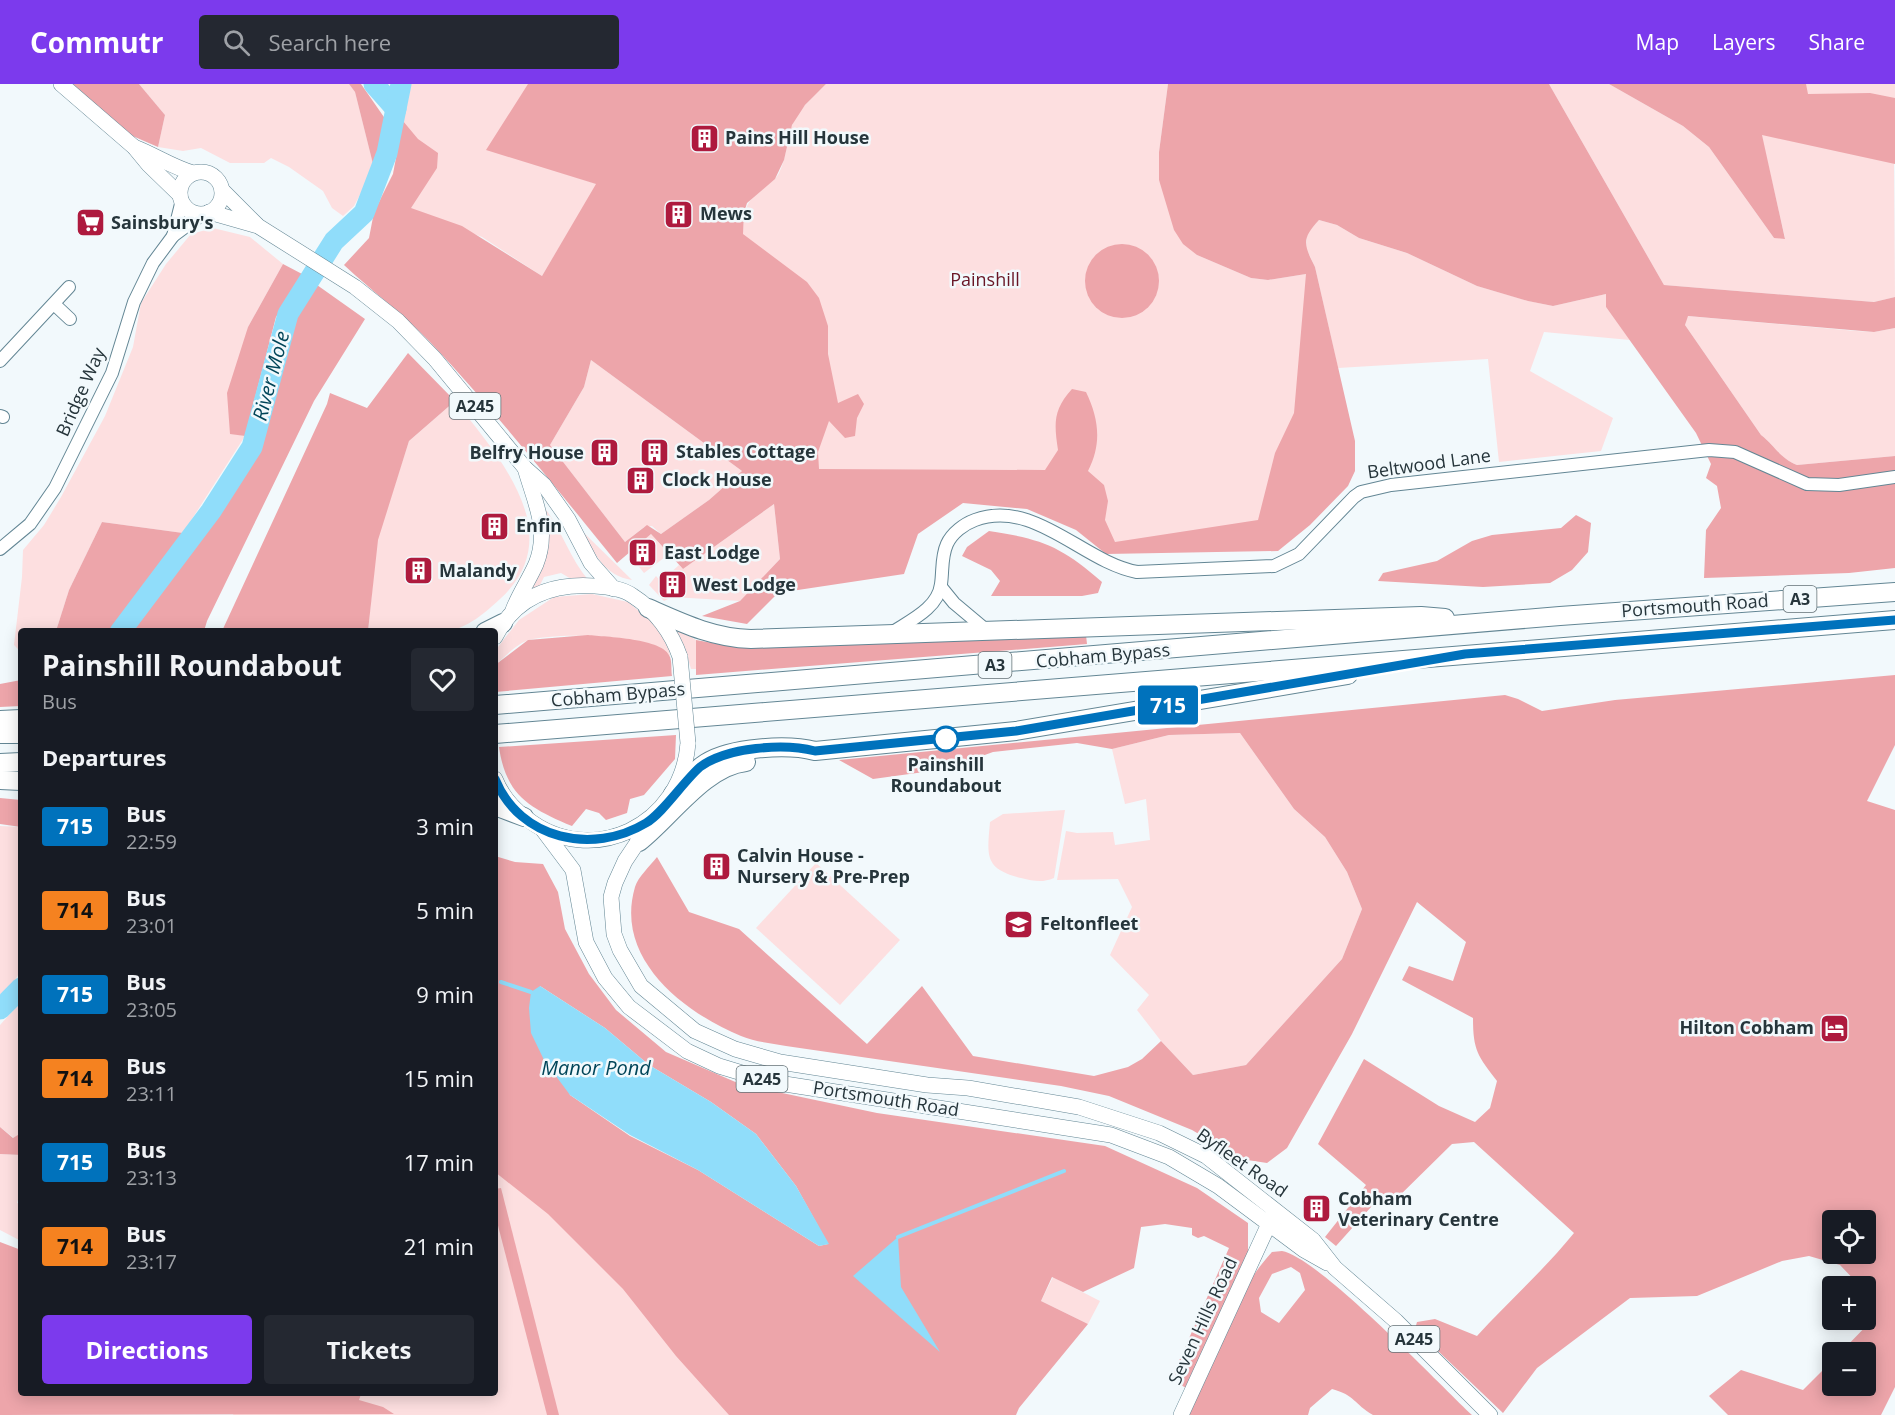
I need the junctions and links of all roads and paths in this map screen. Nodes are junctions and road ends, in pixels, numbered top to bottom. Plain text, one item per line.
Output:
1 (61, 84) edge
2 (135, 147) junction
3 (193, 173) junction
4 (222, 190) junction
5 (181, 198) junction
6 (206, 213) junction
7 (258, 226) junction
8 (173, 236) junction
9 (69, 286) dead end
10 (54, 304) junction
11 (70, 319) dead end
12 (0, 361) edge
13 (525, 468) junction
14 (1895, 477) edge
15 (0, 549) edge
16 (941, 587) junction
17 (614, 589) junction
18 (1895, 591) edge
19 (648, 608) junction
20 (1895, 620) edge
21 (1495, 622) junction
22 (504, 623) edge
23 (986, 629) junction
24 (889, 634) junction
25 (1465, 654) junction
26 (498, 705) edge
27 (18, 719) edge
28 (0, 720) edge
29 (0, 734) edge
30 (18, 734) edge
31 (498, 734) edge
32 (815, 751) junction
33 (18, 762) edge
34 (0, 763) edge
35 (0, 780) edge
36 (18, 781) edge
37 (498, 784) edge
38 (673, 794) junction
39 (498, 807) edge
40 (524, 817) junction
41 (652, 818) junction
42 (543, 830) junction
43 (639, 842) junction
44 (968, 1088) joint
45 (1111, 1135) joint
46 (1268, 1217) junction
47 (1181, 1415) edge
48 (1490, 1415) edge

1 - 2 main road
2 - 3 main road
2 - 5 main road
3 - 4 main road
3 - 5 main road
4 - 6 main road
4 - 7 main road, A245
5 - 6 main road
5 - 8 street, Bridge Way
6 - 7 main road, A245
6 - 8 street, Bridge Way
7 - 13 main road, A245
8 - 15 street, Bridge Way
9 - 10 street
10 - 11 street
10 - 12 street
13 - 17 main road, A245
13 - 22 main road, A245
14 - 16 street, Beltwood Lane
16 - 23 street
16 - 24 street
17 - 19 main road
17 - 22 main road
18 - 21 highway, Portsmouth Road / A3
19 - 24 highway
19 - 38 main road, bridge
20 - 25 highway, Portsmouth Road / A3
21 - 23 highway
21 - 26 highway, Cobham Bypass / A3
23 - 24 highway
25 - 31 highway, Cobham Bypass / A3
25 - 32 highway
27 - 28 highway
29 - 30 highway
32 - 38 highway
32 - 43 highway
33 - 34 highway
35 - 36 highway
37 - 40 main road
38 - 41 main road
39 - 40 highway
40 - 42 main road
41 - 42 main road
41 - 43 main road, Portsmouth Road / A245
42 - 45 main road, Portsmouth Road / A245
43 - 44 main road, Portsmouth Road / A245
44 - 46 main road, Byfleet Road / A245
45 - 46 main road, Byfleet Road / A245
46 - 47 main road, Seven Hills Road
46 - 48 main road, Byfleet Road / A245

